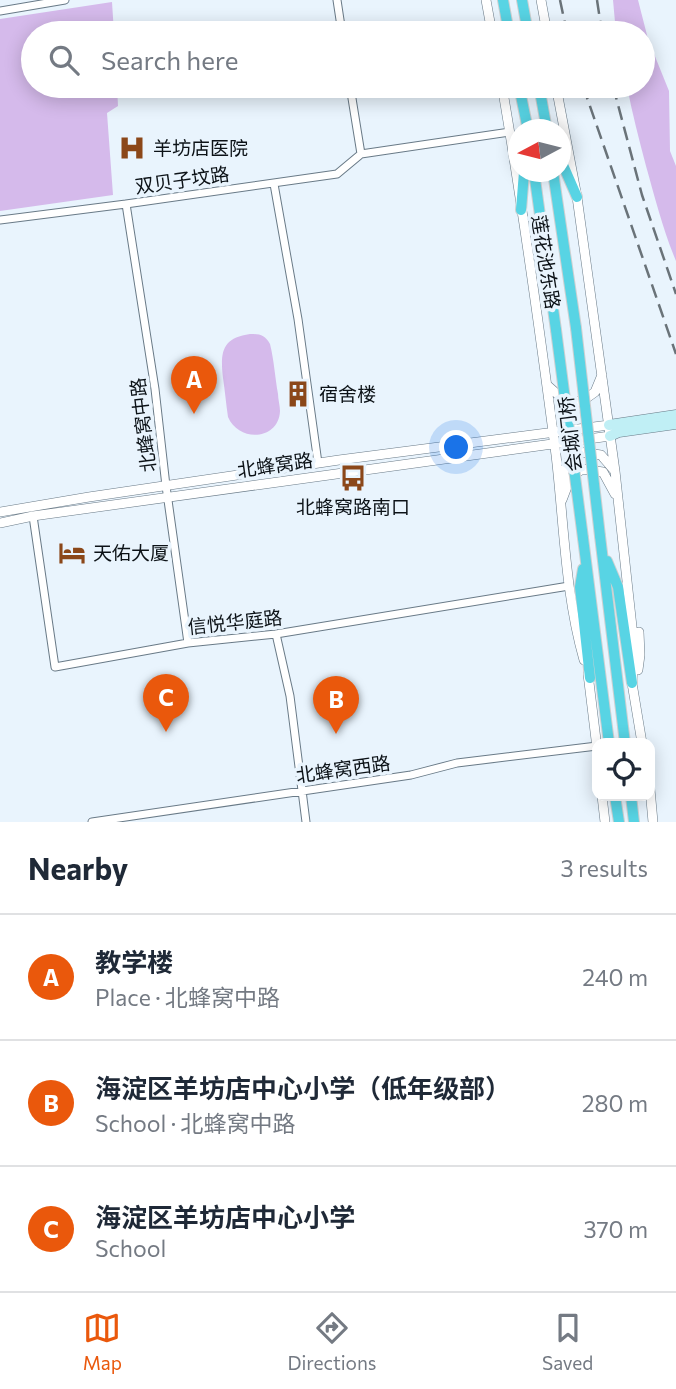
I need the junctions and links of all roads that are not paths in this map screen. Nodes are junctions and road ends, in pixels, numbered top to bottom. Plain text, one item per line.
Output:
1 (65, 0) edge
2 (337, 0) edge
3 (486, 0) edge
4 (503, 0) edge
5 (522, 0) edge
6 (541, 0) edge
7 (0, 11) edge
8 (340, 21) edge
9 (490, 21) edge
10 (507, 21) edge
11 (526, 21) edge
12 (545, 21) edge
13 (352, 98) edge
14 (504, 98) edge
15 (521, 98) edge
16 (541, 98) edge
17 (558, 98) edge
18 (526, 119) edge
19 (545, 119) edge
20 (508, 121) edge
21 (508, 132) edge
22 (361, 154) junction
23 (517, 182) edge
24 (523, 182) edge
25 (535, 182) edge
26 (554, 182) edge
27 (571, 182) edge
28 (274, 184) junction
29 (577, 197) junction
30 (126, 204) junction
31 (521, 209) junction
32 (0, 220) edge
33 (576, 328) joint
34 (556, 330) joint
35 (602, 374) junction
36 (547, 385) junction
37 (676, 415) edge
38 (676, 424) edge
39 (610, 430) junction
40 (553, 433) junction
41 (554, 444) junction
42 (318, 463) junction
43 (615, 471) junction
44 (166, 486) junction
45 (560, 487) junction
46 (169, 498) junction
47 (618, 498) junction
48 (561, 502) junction
49 (0, 512) edge
50 (33, 516) junction
51 (0, 523) edge
52 (601, 542) junction
53 (585, 552) junction
54 (569, 586) junction
55 (631, 615) junction
56 (276, 634) junction
57 (188, 643) junction
58 (590, 678) junction
59 (632, 683) junction
60 (641, 710) dead end
61 (596, 738) edge
62 (608, 738) edge
63 (624, 738) edge
64 (639, 738) edge
65 (592, 748) edge
66 (302, 790) junction
67 (603, 801) edge
68 (616, 801) edge
69 (632, 801) edge
70 (646, 801) edge
71 (650, 801) edge
72 (606, 820) edge
73 (649, 821) edge
74 (92, 822) edge
75 (306, 822) edge
76 (619, 822) edge
77 (634, 822) edge

1 - 7 street
2 - 8 street
3 - 9 street
4 - 10 highway
5 - 11 highway
6 - 12 street
13 - 22 street
14 - 20 street, 莲花池东路
15 - 18 highway
16 - 19 highway
17 - 29 street, 莲花池东路
21 - 22 street
22 - 28 street, 双贝子坟路
23 - 31 street, 莲花池东路
24 - 31 highway
25 - 34 highway, 莲花池东路
26 - 33 highway, 莲花池东路
27 - 29 highway
28 - 30 street, 双贝子坟路
28 - 42 street
29 - 35 street, 莲花池东路
30 - 32 street, 双贝子坟路
30 - 44 street, 北蜂窝中路
31 - 36 street, 莲花池东路
33 - 52 highway, 会城门桥, bridge
34 - 53 highway, 会城门桥, bridge
35 - 36 street
35 - 39 street, 莲花池东路
36 - 40 street, 莲花池东路
37 - 39 main road
38 - 39 main road
39 - 40 street, 北蜂窝路
39 - 41 street, 北蜂窝路
39 - 43 street, 莲花池东路
40 - 41 street, 莲花池东路
40 - 42 street, 北蜂窝路
41 - 45 street, 莲花池东路
41 - 46 street, 北蜂窝路
42 - 44 street, 北蜂窝路
43 - 45 street
43 - 47 street
44 - 46 street, 北蜂窝中路
44 - 49 street, 北蜂窝路
45 - 48 street
46 - 50 street, 北蜂窝路
46 - 57 street, 北蜂窝中路
47 - 48 street
47 - 55 street
48 - 54 street
50 - 51 street, 北蜂窝路
50 - 57 street, 信悦华庭路
52 - 59 highway
52 - 63 highway
53 - 58 highway
53 - 62 highway
54 - 56 street, 信悦华庭路
54 - 58 street
55 - 59 street
55 - 60 street
56 - 57 street, 信悦华庭路
56 - 66 street
58 - 61 street
59 - 64 street
65 - 66 street, 北蜂窝西路
66 - 74 street, 北蜂窝西路
66 - 75 street
67 - 72 street
68 - 76 highway
69 - 77 highway
70 - 73 street
71 - 73 street

